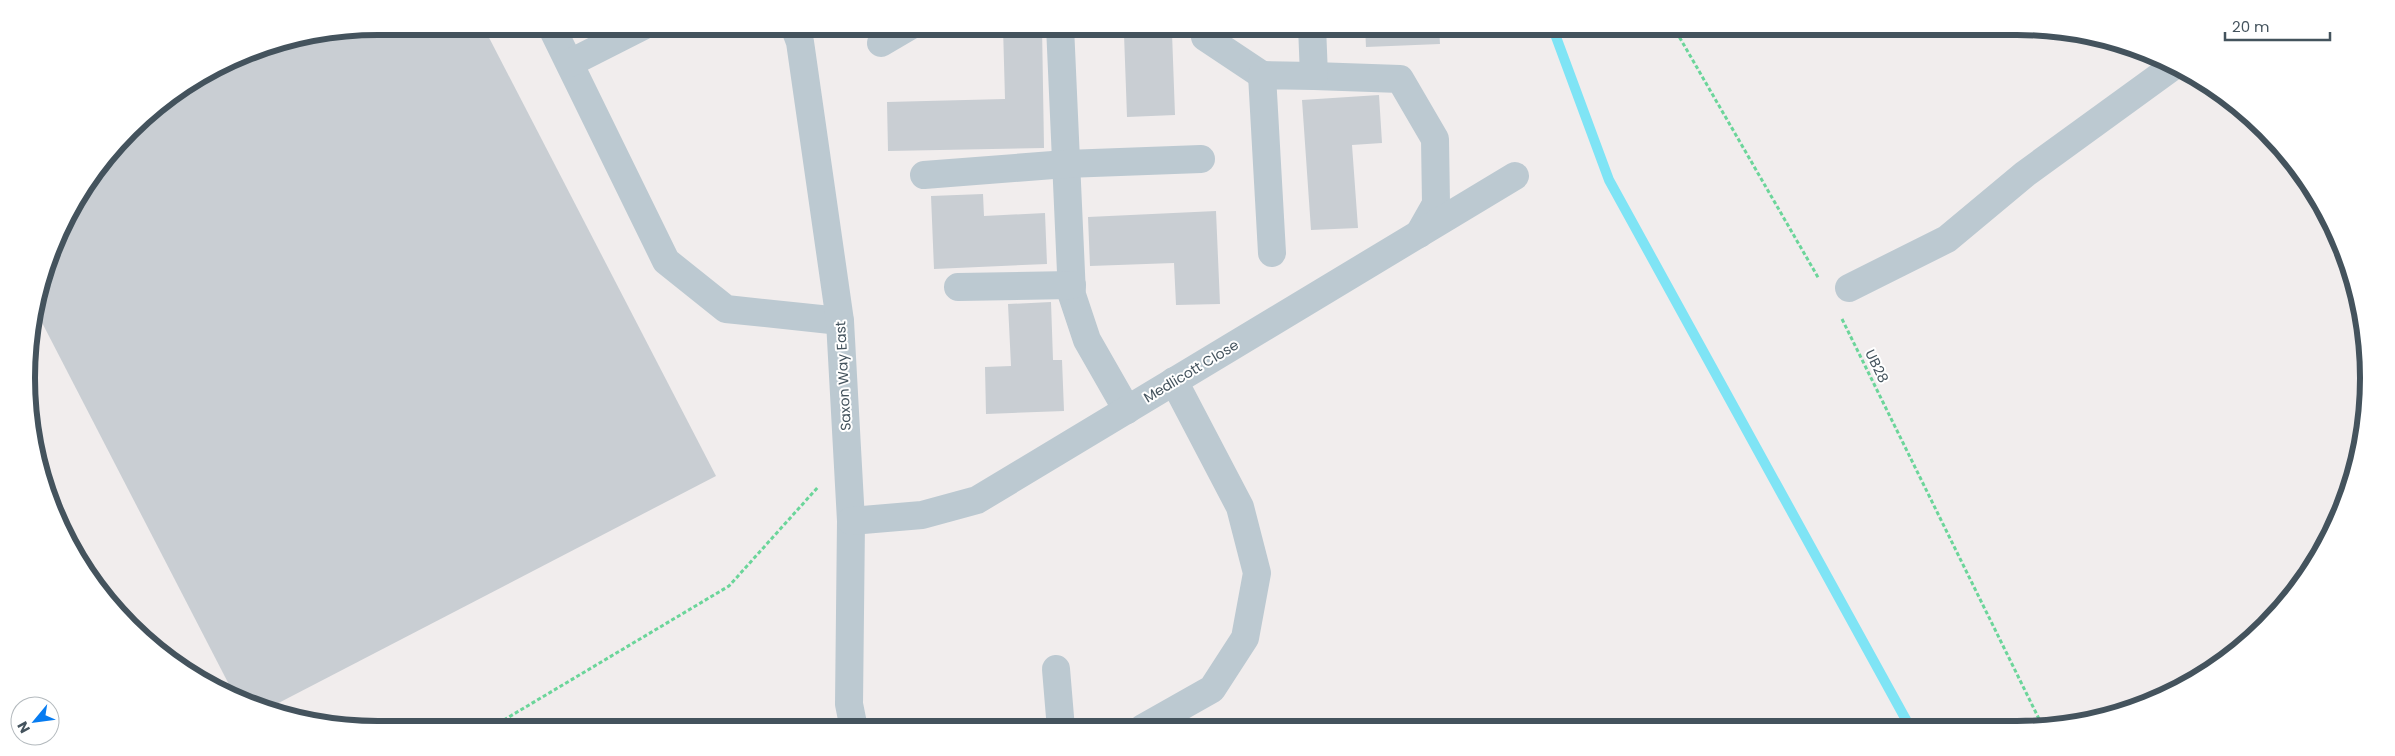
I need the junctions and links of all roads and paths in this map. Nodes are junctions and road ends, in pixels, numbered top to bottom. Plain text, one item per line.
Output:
1 (556, 35) edge
2 (624, 35) edge
3 (797, 35) edge
4 (895, 35) edge
5 (1060, 35) edge
6 (1205, 35) edge
7 (1312, 35) edge
8 (1678, 35) edge
9 (881, 43) dead end
10 (570, 63) junction
11 (2168, 70) edge
12 (1262, 74) junction
13 (1314, 76) junction
14 (1201, 159) dead end
15 (1066, 164) junction
16 (924, 174) dead end
17 (1515, 176) dead end
18 (1419, 234) junction
19 (1272, 253) dead end
20 (1822, 284) dead end
21 (1072, 285) junction
22 (958, 288) dead end
23 (1850, 288) dead end
24 (1841, 318) dead end
25 (840, 321) junction
26 (1174, 381) junction
27 (1127, 410) junction
28 (849, 478) junction
29 (851, 521) junction
30 (1056, 669) dead end
31 (2039, 720) edge
32 (503, 721) edge
33 (853, 721) edge
34 (1060, 721) edge
35 (1155, 721) edge

1 - 10 street
2 - 10 street
3 - 25 street, Saxon Way East
4 - 9 street
5 - 15 street
6 - 12 street
7 - 13 street
8 - 20 path
10 - 25 street
11 - 23 street
12 - 13 street
12 - 19 street
13 - 18 street
14 - 15 street
15 - 16 street
15 - 21 street
17 - 18 street, Medlicott Close
18 - 26 street, Medlicott Close
21 - 22 street
21 - 27 street
24 - 31 path, UB28
25 - 28 street, Saxon Way East
26 - 27 street, Medlicott Close
26 - 35 street
27 - 29 street, Medlicott Close
28 - 29 street, Saxon Way East
28 - 32 path
29 - 33 street, Saxon Way East
30 - 34 street

